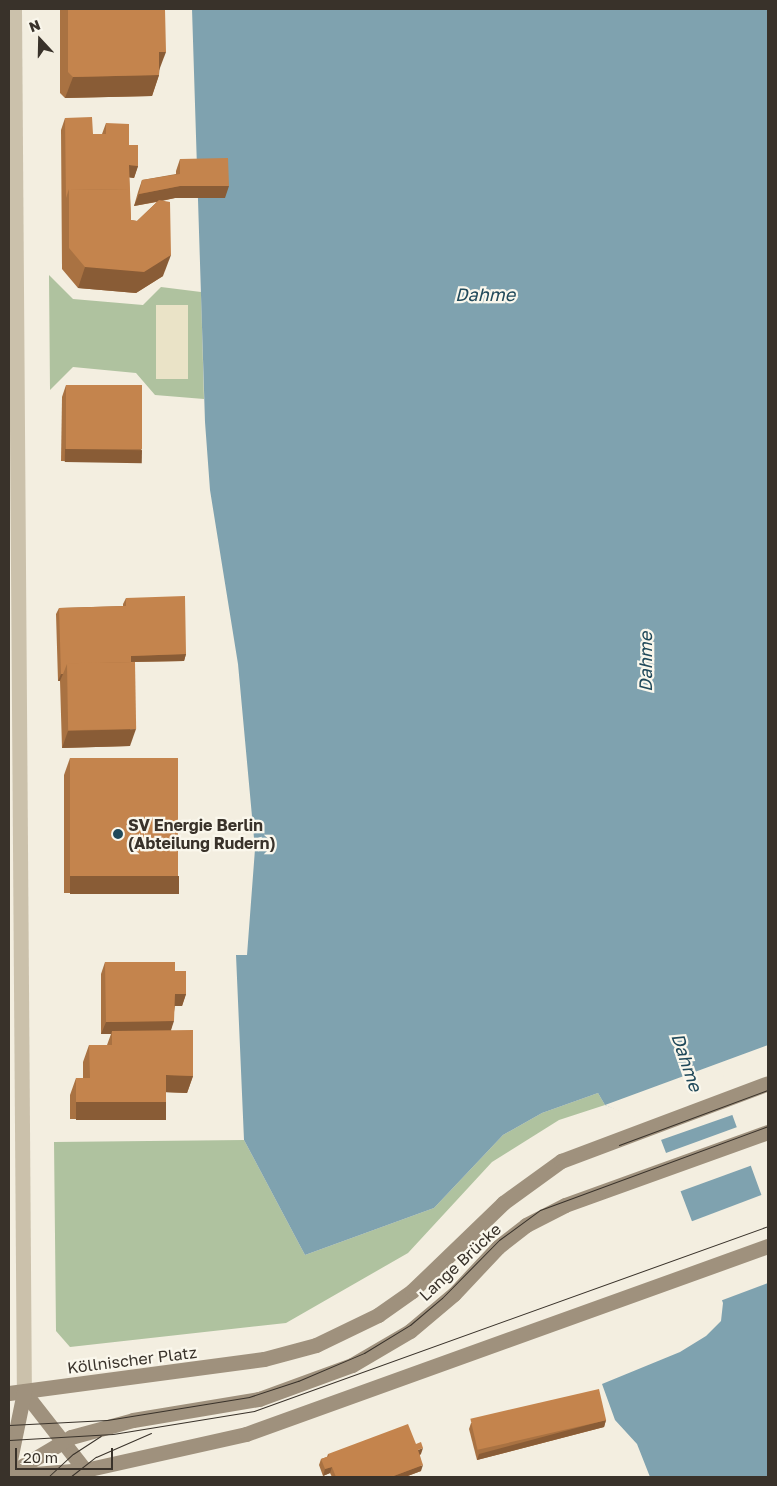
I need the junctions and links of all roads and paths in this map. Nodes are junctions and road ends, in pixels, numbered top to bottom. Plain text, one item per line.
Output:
1 (14, 9) edge
2 (768, 1083) edge
3 (768, 1132) edge
4 (768, 1246) edge
5 (316, 1345) joint
6 (24, 1392) junction
7 (9, 1393) edge
8 (62, 1441) junction
9 (9, 1465) edge
10 (85, 1474) edge
11 (9, 1475) edge

1 - 6 street
2 - 5 main road, Lange Brücke
3 - 8 main road, Lange Brücke
4 - 10 main road
5 - 6 main road, Köllnischer Platz
6 - 7 main road, Köllnischer Platz
6 - 8 main road
6 - 9 main road
8 - 10 main road
8 - 11 main road
10 - 11 main road

